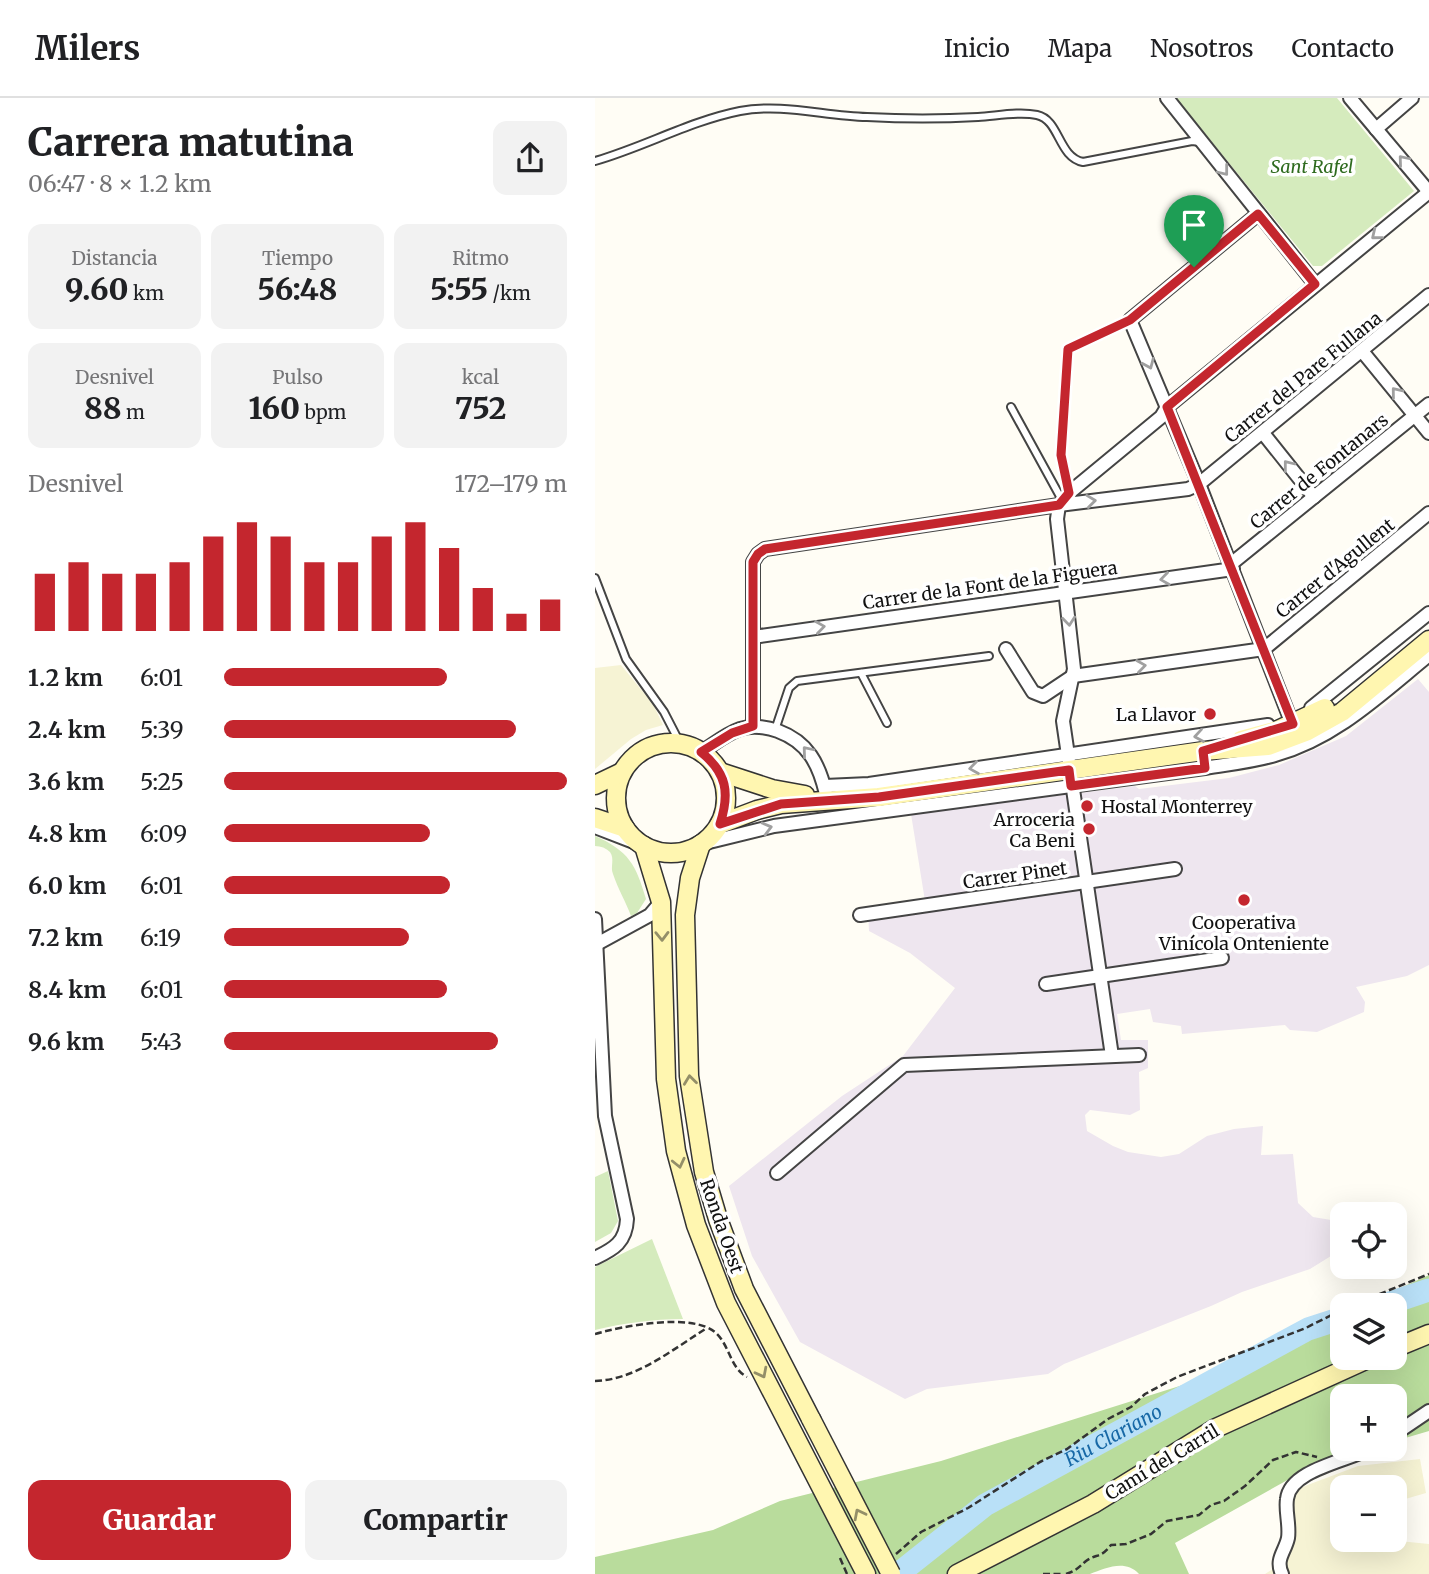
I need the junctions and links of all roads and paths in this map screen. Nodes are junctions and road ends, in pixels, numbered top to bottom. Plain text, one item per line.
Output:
1 (1167, 98) edge
2 (1350, 98) edge
3 (1412, 98) edge
4 (1377, 128) junction
5 (1202, 142) junction
6 (595, 161) edge
7 (1429, 192) edge
8 (1258, 214) junction
9 (1315, 284) junction
10 (1429, 295) edge
11 (1130, 320) junction
12 (1362, 351) junction
13 (1429, 404) edge
14 (1011, 407) dead end
15 (1167, 407) junction
16 (1415, 415) junction
17 (1263, 432) junction
18 (1429, 433) edge
19 (1199, 485) junction
20 (1314, 497) junction
21 (1063, 499) junction
22 (1429, 513) edge
23 (1232, 567) junction
24 (595, 578) edge
25 (1066, 593) junction
26 (1429, 613) edge
27 (1429, 625) edge
28 (753, 637) junction
29 (1429, 640) edge
30 (1006, 649) dead end
31 (1264, 649) junction
32 (1429, 655) edge
33 (989, 656) dead end
34 (861, 673) junction
35 (1073, 676) junction
36 (1291, 721) junction
37 (887, 723) dead end
38 (1332, 724) junction
39 (753, 726) junction
40 (775, 730) junction
41 (680, 743) junction
42 (701, 752) junction
43 (1207, 756) junction
44 (1069, 771) junction
45 (622, 772) junction
46 (720, 772) junction
47 (595, 785) edge
48 (828, 795) junction
49 (595, 818) edge
50 (720, 824) junction
51 (595, 827) edge
52 (625, 828) junction
53 (701, 844) junction
54 (644, 846) junction
55 (1175, 869) dead end
56 (1086, 882) junction
57 (661, 902) junction
58 (860, 915) dead end
59 (595, 919) edge
60 (596, 944) edge
61 (1222, 958) dead end
62 (1100, 977) junction
63 (1046, 984) dead end
64 (1139, 1055) dead end
65 (1112, 1056) junction
66 (599, 1101) edge
67 (777, 1173) dead end
68 (595, 1258) edge
69 (1429, 1274) edge
70 (1382, 1293) edge
71 (1330, 1317) edge
72 (595, 1334) edge
73 (1429, 1334) edge
74 (1407, 1343) edge
75 (1344, 1370) edge
76 (595, 1381) edge
77 (1429, 1411) edge
78 (1407, 1426) edge
79 (1318, 1457) dead end
80 (1338, 1461) edge
81 (892, 1565) edge
82 (866, 1574) edge
83 (957, 1574) edge
84 (1042, 1574) edge
85 (1064, 1574) edge
86 (1282, 1574) edge

1 - 5 street
2 - 4 street
3 - 4 street
7 -> 4 street
5 - 6 lane
5 -> 8 street
7 -> 9 street
8 - 9 street
8 - 11 street
9 - 15 street
10 - 12 street, Carrer del Pare Fullana
11 -> 15 street
11 - 21 lane
16 -> 12 street
12 - 17 street, Carrer del Pare Fullana
13 - 16 street, Carrer de Fontanars
14 - 21 lane
15 - 19 street
15 - 21 street
16 - 18 street
16 - 20 street, Carrer de Fontanars
17 - 19 street, Carrer del Pare Fullana
20 -> 17 street
21 -> 19 street
19 - 23 street
20 - 23 street, Carrer de Fontanars
21 - 25 street
21 - 28 street
22 - 31 street, Carrer d'Agullent
23 -> 25 street, Carrer de la Font de la Figuera
23 - 31 street
24 - 41 lane
28 -> 25 street, Carrer de la Font de la Figuera
25 -> 35 street
26 - 36 street
27 - 36 main road
28 - 39 street
29 - 38 main road
30 - 35 street
35 -> 31 street
31 - 36 street
32 - 38 street
33 - 34 lane
34 - 37 lane
34 - 40 lane
35 - 44 street
36 - 38 street
36 - 43 main road
36 -> 44 street
38 - 43 main road
38 - 43 street
39 - 40 street
39 - 42 street
48 -> 40 street
41 - 42 main road
41 - 45 main road
42 - 46 main road
43 - 44 main road
44 - 48 main road
53 -> 44 street
44 - 56 street
45 - 47 main road
45 - 52 main road
46 - 48 main road
46 - 50 main road
48 - 50 main road
49 - 52 main road
50 - 53 main road
51 - 54 street
52 - 54 main road
53 - 54 main road
81 -> 53 main road, Ronda Oest, bridge
54 - 57 main road, Ronda Oest
55 - 56 street, Carrer Pinet
56 - 58 street, Carrer Pinet
56 - 62 street
57 - 60 street
57 -> 82 main road, Ronda Oest
59 - 60 street
60 - 66 street
61 - 62 street
62 - 63 street
62 - 65 street
64 - 65 street
65 - 67 street
66 - 68 street
69 - 70 path
71 - 81 path
72 - 76 path
73 - 74 main road
75 - 83 main road, Camí del Carril
77 - 78 street
79 - 85 path
80 - 86 street
84 - 85 path

